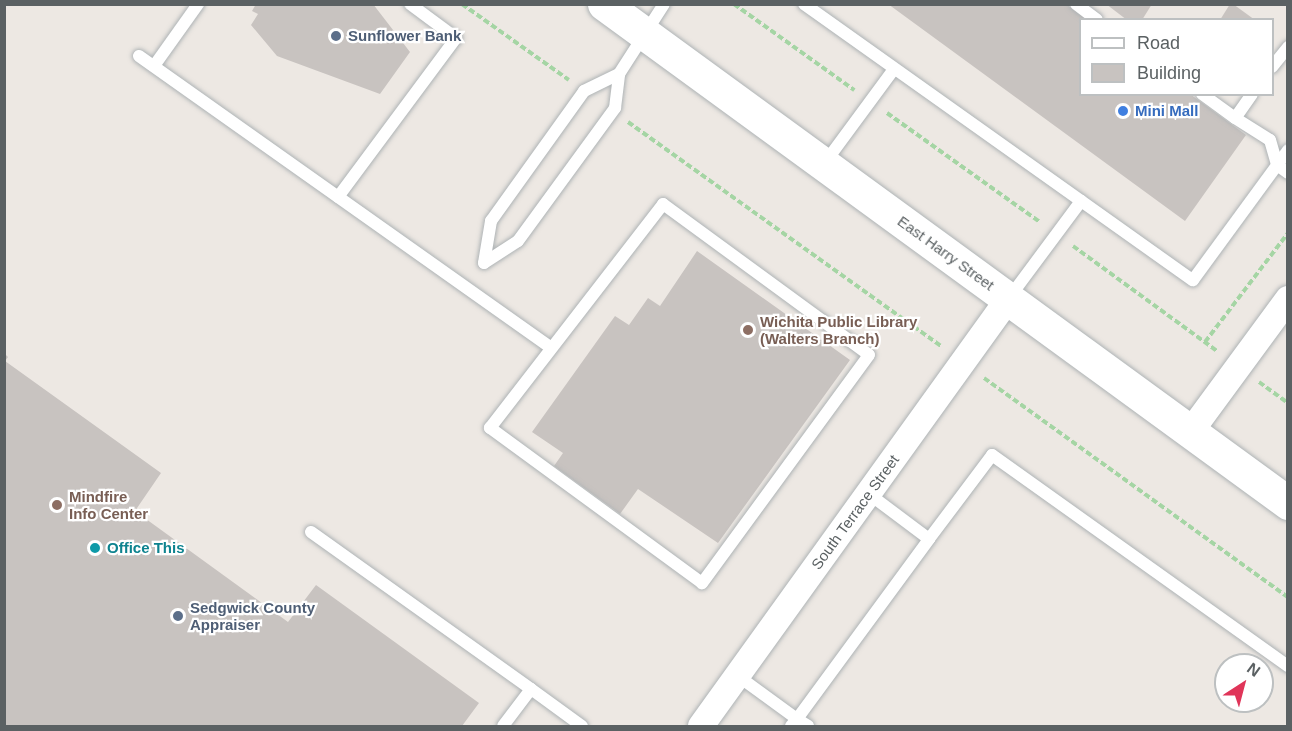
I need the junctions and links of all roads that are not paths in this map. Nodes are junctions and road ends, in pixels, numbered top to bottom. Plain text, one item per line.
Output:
1 (198, 4) edge
2 (410, 4) edge
3 (604, 4) edge
4 (664, 4) edge
5 (804, 4) edge
6 (1076, 4) edge
7 (1094, 18) edge
8 (646, 36) junction
9 (1287, 47) edge
10 (139, 56) dead end
11 (1274, 65) edge
12 (154, 66) junction
13 (894, 69) junction
14 (619, 74) junction
15 (1205, 96) edge
16 (1251, 96) edge
17 (1235, 118) junction
18 (1287, 150) edge
19 (824, 164) junction
20 (1276, 165) junction
21 (1287, 173) edge
22 (338, 198) junction
23 (1081, 201) junction
24 (1009, 298) junction
25 (1287, 299) edge
26 (550, 347) junction
27 (1191, 431) junction
28 (869, 494) junction
29 (1287, 503) edge
30 (311, 532) dead end
31 (929, 539) junction
32 (1287, 666) edge
33 (738, 676) junction
34 (531, 689) junction
35 (794, 723) edge
36 (502, 726) edge
37 (582, 726) edge
38 (701, 726) edge
39 (808, 726) edge

1 - 12 lane
2 - 22 lane
3 - 8 main road, East Harry Street
4 - 8 lane
5 - 13 lane
6 - 7 lane
8 - 14 lane
8 - 19 main road, East Harry Street
9 - 11 lane
10 - 12 lane
12 - 22 lane
13 - 19 lane
13 - 23 lane
14 - 14 lane
15 - 17 lane
16 - 17 lane
17 - 20 lane
18 - 20 lane
19 - 24 main road, East Harry Street
20 - 21 lane
20 - 23 lane
22 - 26 lane
23 - 24 lane
24 - 27 main road, East Harry Street
24 - 28 street, South Terrace Street
25 - 27 street
26 - 26 lane
27 - 29 main road, East Harry Street
28 - 31 lane
28 - 33 street, South Terrace Street
30 - 34 lane
31 - 32 lane
31 - 35 lane
33 - 35 lane
33 - 38 street, South Terrace Street
34 - 36 lane
34 - 37 lane
35 - 39 lane

